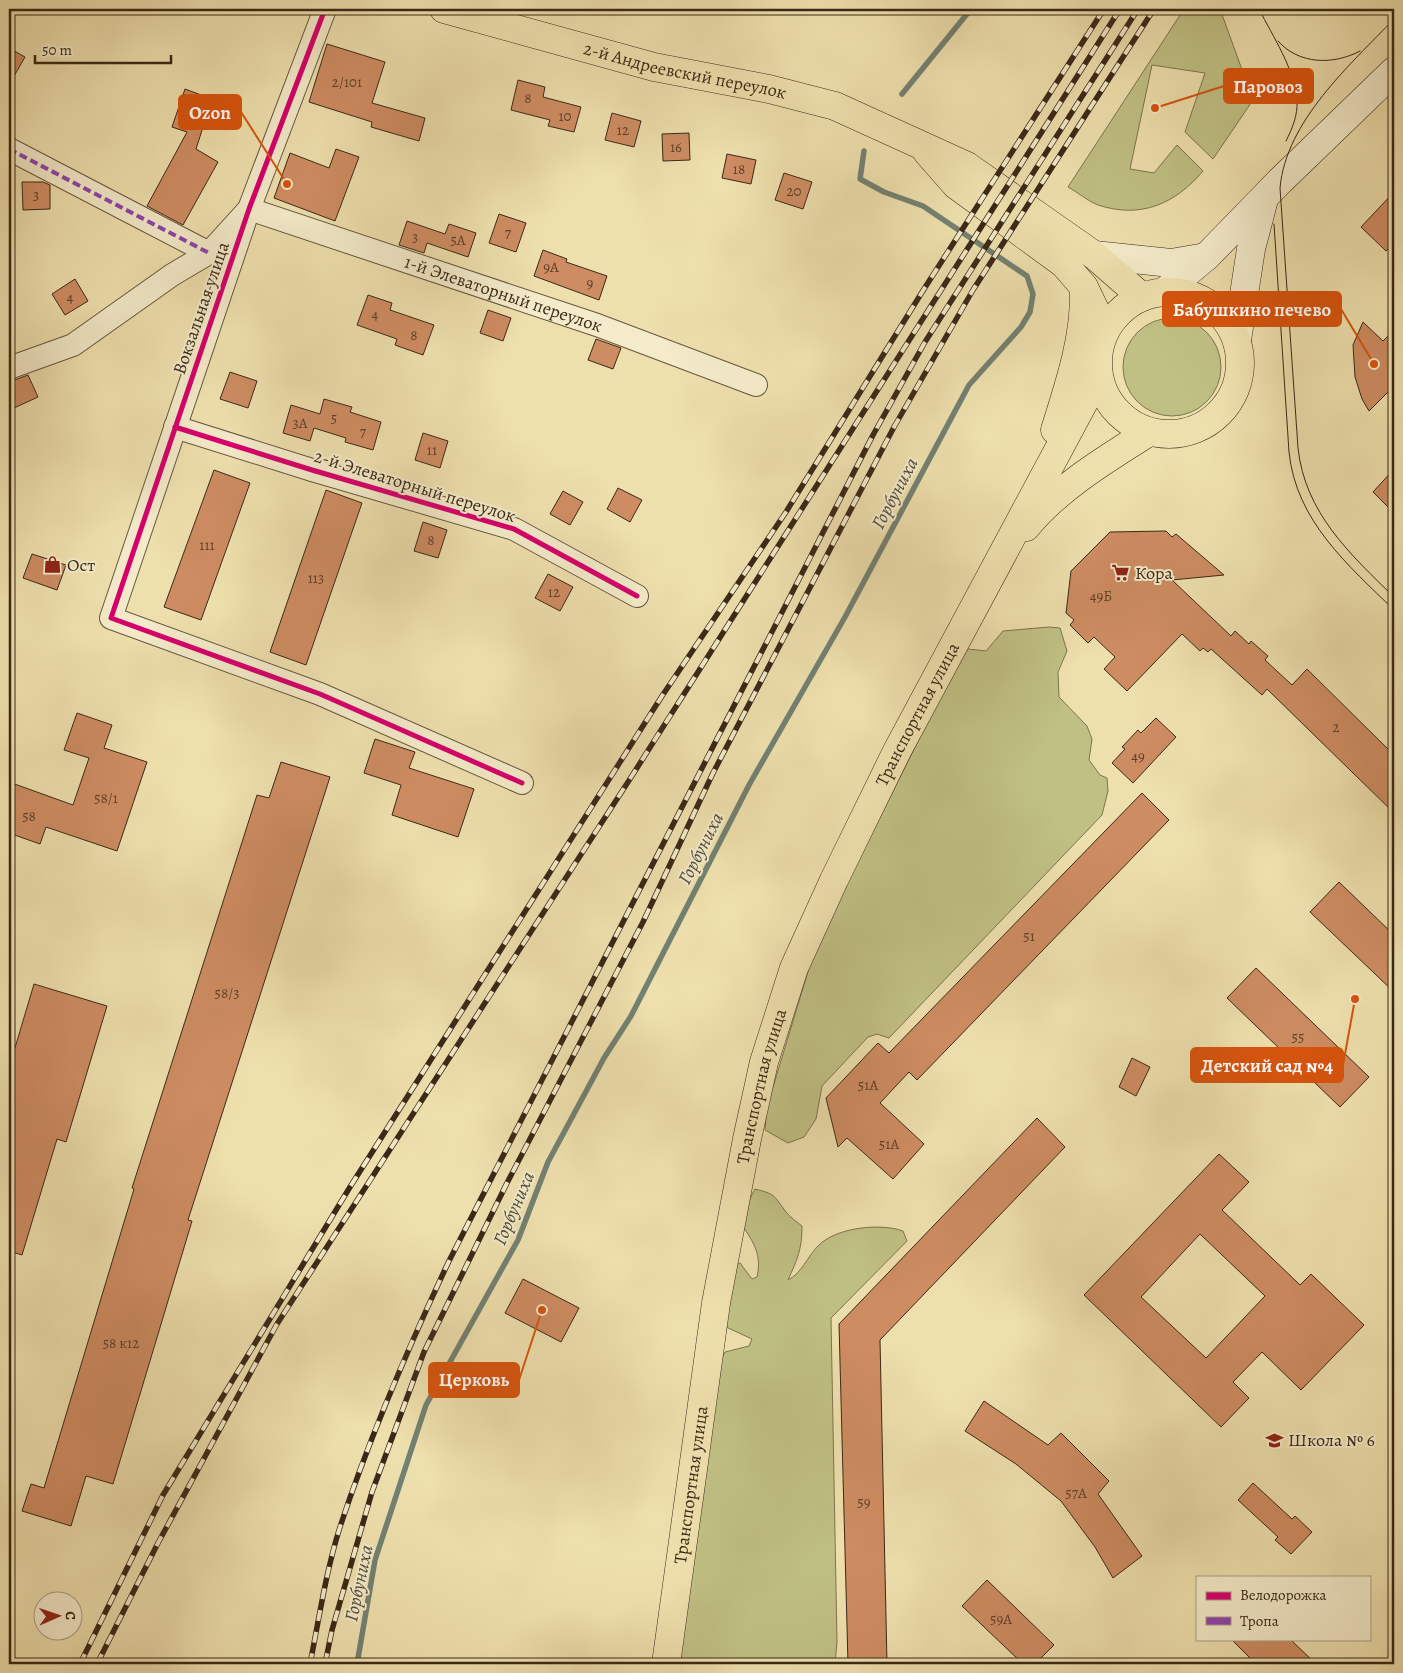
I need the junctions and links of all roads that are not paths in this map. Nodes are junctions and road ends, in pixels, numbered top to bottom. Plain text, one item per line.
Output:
1 (325, 9) edge
2 (444, 9) edge
3 (1394, 71) edge
4 (921, 145) junction
5 (9, 149) edge
6 (1264, 198) junction
7 (249, 210) junction
8 (209, 253) junction
9 (1094, 255) junction
10 (1207, 256) junction
11 (1084, 287) junction
12 (1153, 294) junction
13 (1105, 331) junction
14 (1236, 340) junction
15 (9, 368) edge
16 (1098, 372) junction
17 (756, 385) dead end
18 (175, 426) junction
19 (1149, 432) junction
20 (1031, 497) junction
21 (1002, 555) junction
22 (637, 596) dead end
23 (522, 783) dead end
24 (666, 1664) edge

1 - 7 street, Вокзальная улица
2 - 4 main road, 2-й Андреевский переулок
3 - 6 main road
4 - 9 main road, 2-й Андреевский переулок
4 - 11 main road
5 - 8 street
6 - 10 main road
6 - 14 main road
7 - 8 street
7 - 17 street, 1-й Элеваторный переулок
7 - 18 street, Вокзальная улица
8 - 15 street
9 - 10 main road
9 - 12 main road, 2-й Андреевский переулок
10 - 12 main road
11 - 13 main road
11 - 20 main road
12 - 13 main road
12 - 14 main road
13 - 16 main road
14 - 19 main road
16 - 19 main road
16 - 20 main road
18 - 22 street, 2-й Элеваторный переулок
18 - 23 street, Вокзальная улица
19 - 21 main road
20 - 21 main road
21 - 24 main road, Транспортная улица

